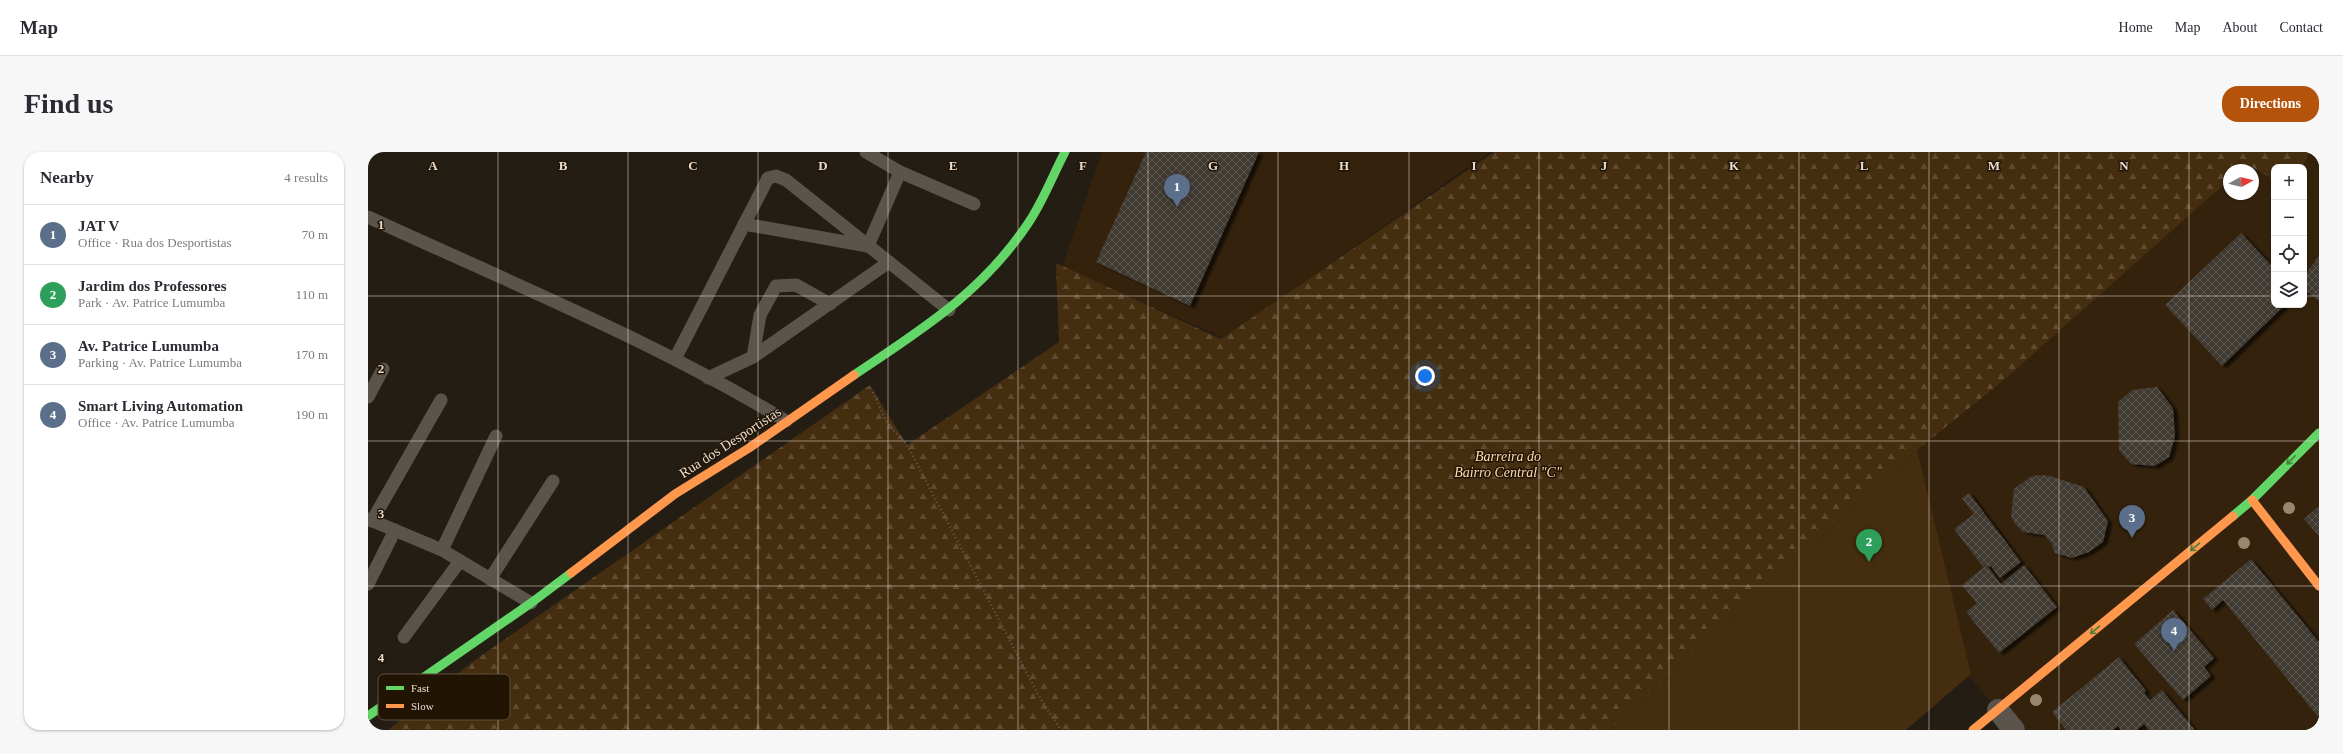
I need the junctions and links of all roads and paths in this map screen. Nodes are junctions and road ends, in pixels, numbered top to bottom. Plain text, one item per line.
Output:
1 (866, 152) edge
2 (1065, 152) edge
3 (900, 172) junction
4 (974, 204) dead end
5 (368, 217) edge
6 (744, 224) junction
7 (868, 246) junction
8 (889, 262) junction
9 (830, 304) junction
10 (949, 310) junction
11 (754, 357) junction
12 (675, 359) junction
13 (384, 369) dead end
14 (862, 370) junction
15 (708, 378) junction
16 (368, 397) edge
17 (441, 400) dead end
18 (786, 421) junction
19 (2319, 433) edge
20 (496, 436) dead end
21 (553, 481) dead end
22 (2252, 500) junction
23 (370, 520) edge
24 (395, 530) junction
25 (442, 550) junction
26 (460, 561) junction
27 (490, 579) junction
28 (368, 584) edge
29 (2319, 586) edge
30 (531, 603) junction
31 (404, 637) dead end
32 (429, 674) edge
33 (378, 709) edge
34 (1998, 710) junction
35 (368, 716) edge
36 (1061, 730) edge
37 (1973, 730) edge
38 (2014, 730) edge

1 - 3 lane
2 - 10 street, Rua dos Desportistas
3 - 4 lane
3 - 7 lane
5 - 12 lane
6 - 7 lane
6 - 7 lane
6 - 12 lane
7 - 8 lane
8 - 9 lane
8 - 10 lane
9 - 11 lane
9 - 11 lane
10 - 14 street, Rua dos Desportistas
11 - 15 lane
12 - 15 lane
13 - 16 lane
14 - 18 street, Rua dos Desportistas
14 - 36 path
15 - 18 lane
17 - 23 lane
18 - 30 street, Rua dos Desportistas
19 -> 22 street
20 - 25 lane
21 - 27 lane
22 - 29 street
22 -> 34 street
23 - 24 lane
24 - 25 lane
24 - 28 lane
25 - 26 lane
26 - 27 lane
26 - 31 lane
27 - 30 lane
30 - 32 street, Rua dos Desportistas
33 - 35 street, Rua dos Desportistas
34 - 37 street
34 - 38 street

